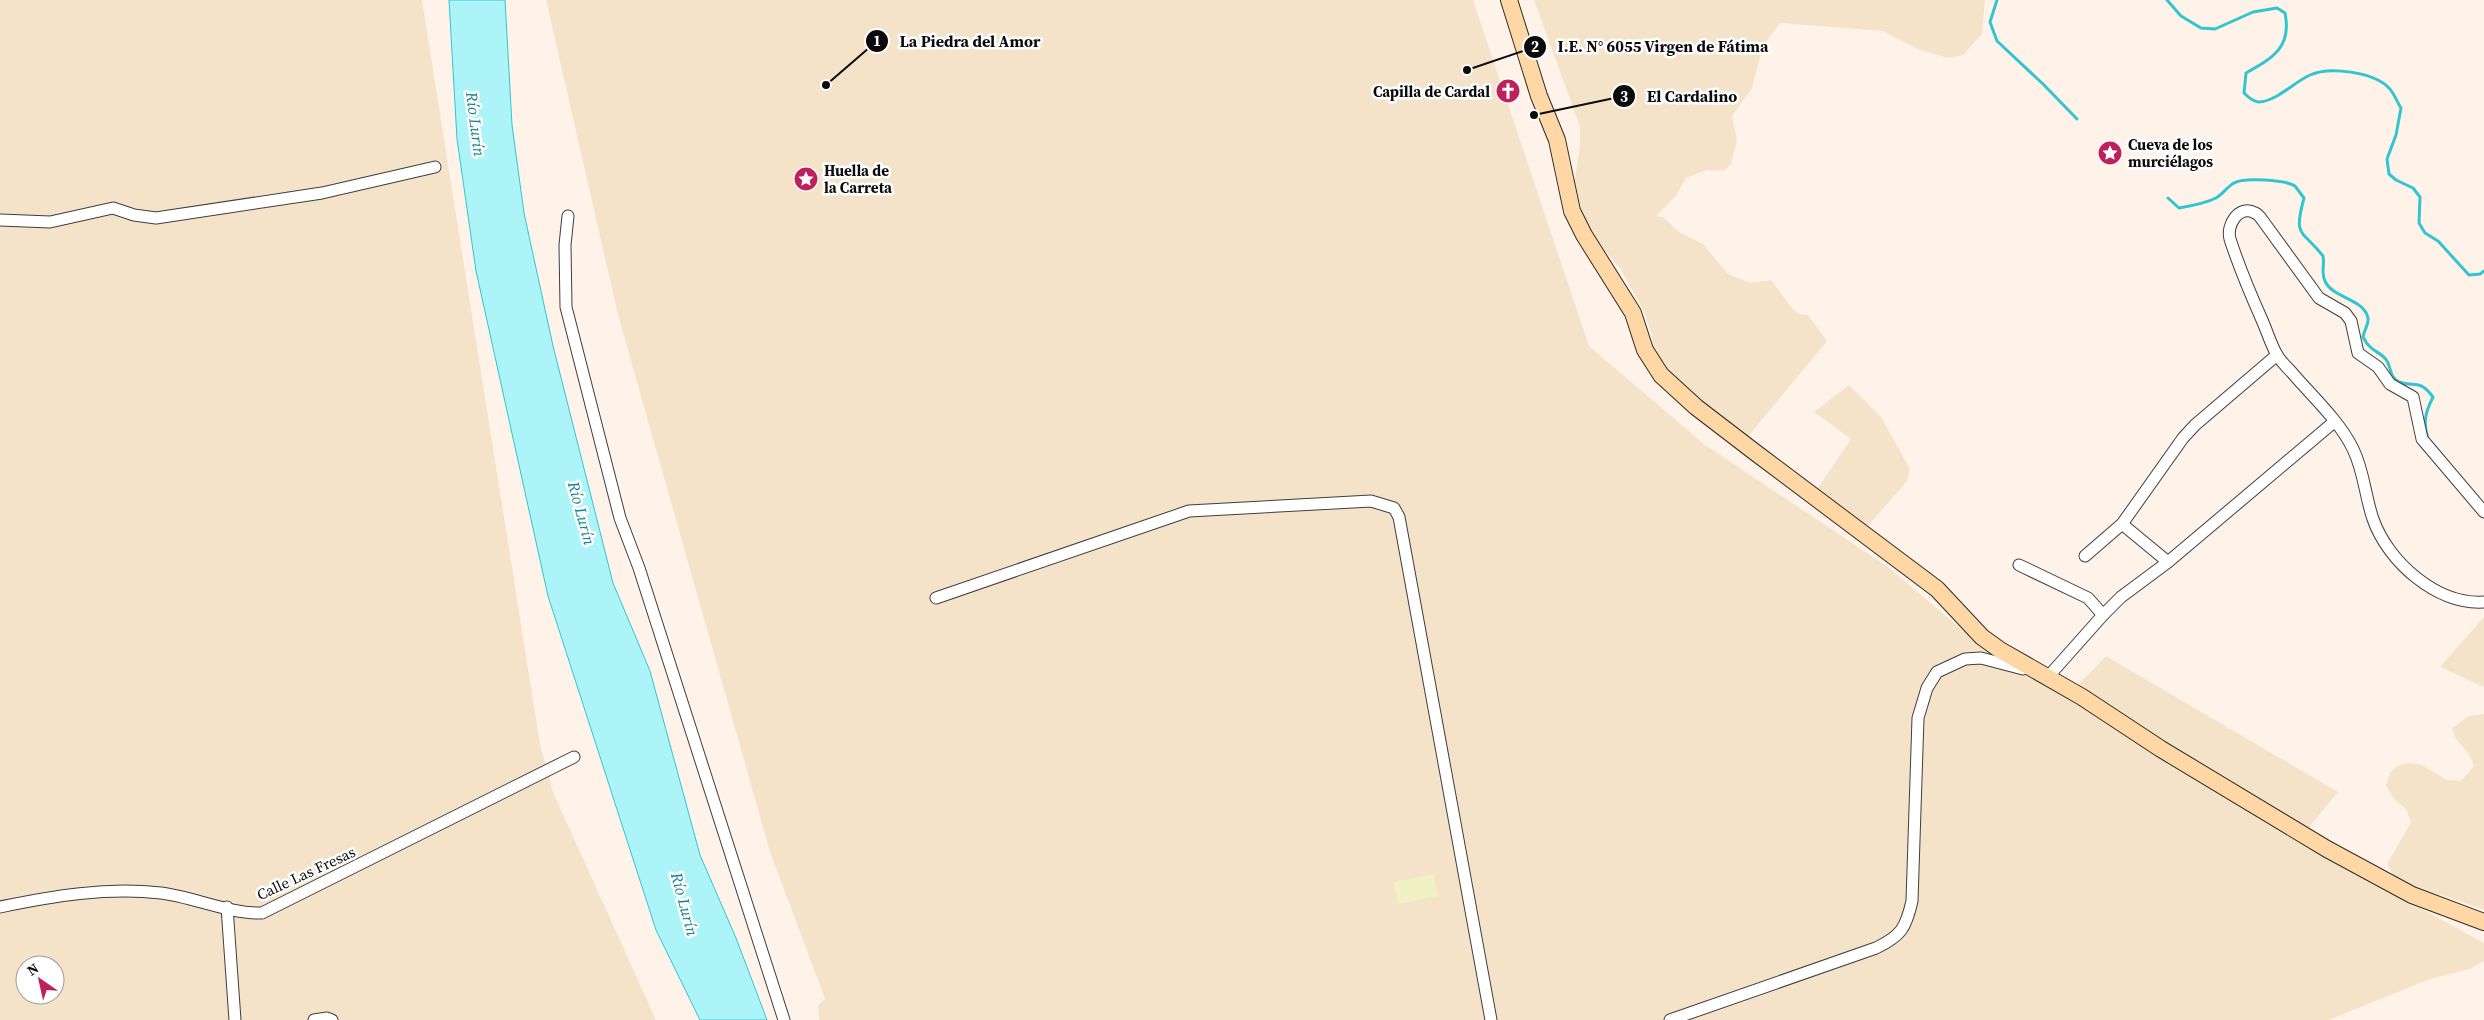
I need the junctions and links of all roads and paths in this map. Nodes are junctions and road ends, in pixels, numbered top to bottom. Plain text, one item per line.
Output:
1 (1510, 0) edge
2 (435, 167) dead end
3 (568, 216) dead end
4 (0, 220) edge
5 (2277, 355) junction
6 (2334, 422) junction
7 (2484, 512) edge
8 (2122, 524) junction
9 (2085, 556) dead end
10 (2168, 562) junction
11 (2019, 565) dead end
12 (936, 598) dead end
13 (2484, 602) edge
14 (2104, 615) junction
15 (2041, 675) junction
16 (574, 757) dead end
17 (0, 907) edge
18 (227, 907) junction
19 (2484, 922) edge
20 (235, 1020) edge
21 (314, 1020) edge
22 (332, 1020) edge
23 (784, 1020) edge
24 (1491, 1020) edge
25 (1670, 1020) edge

1 - 15 street
2 - 4 street
3 - 23 street
5 - 6 street
5 - 7 street
5 - 8 street
6 - 10 street
6 - 13 street
8 - 9 street
8 - 10 street
10 - 14 street
11 - 14 street
12 - 24 street
14 - 15 street
15 - 19 street
15 - 25 street
16 - 18 street, Calle Las Fresas
17 - 18 street, Calle Las Fresas
18 - 20 street
21 - 22 street

